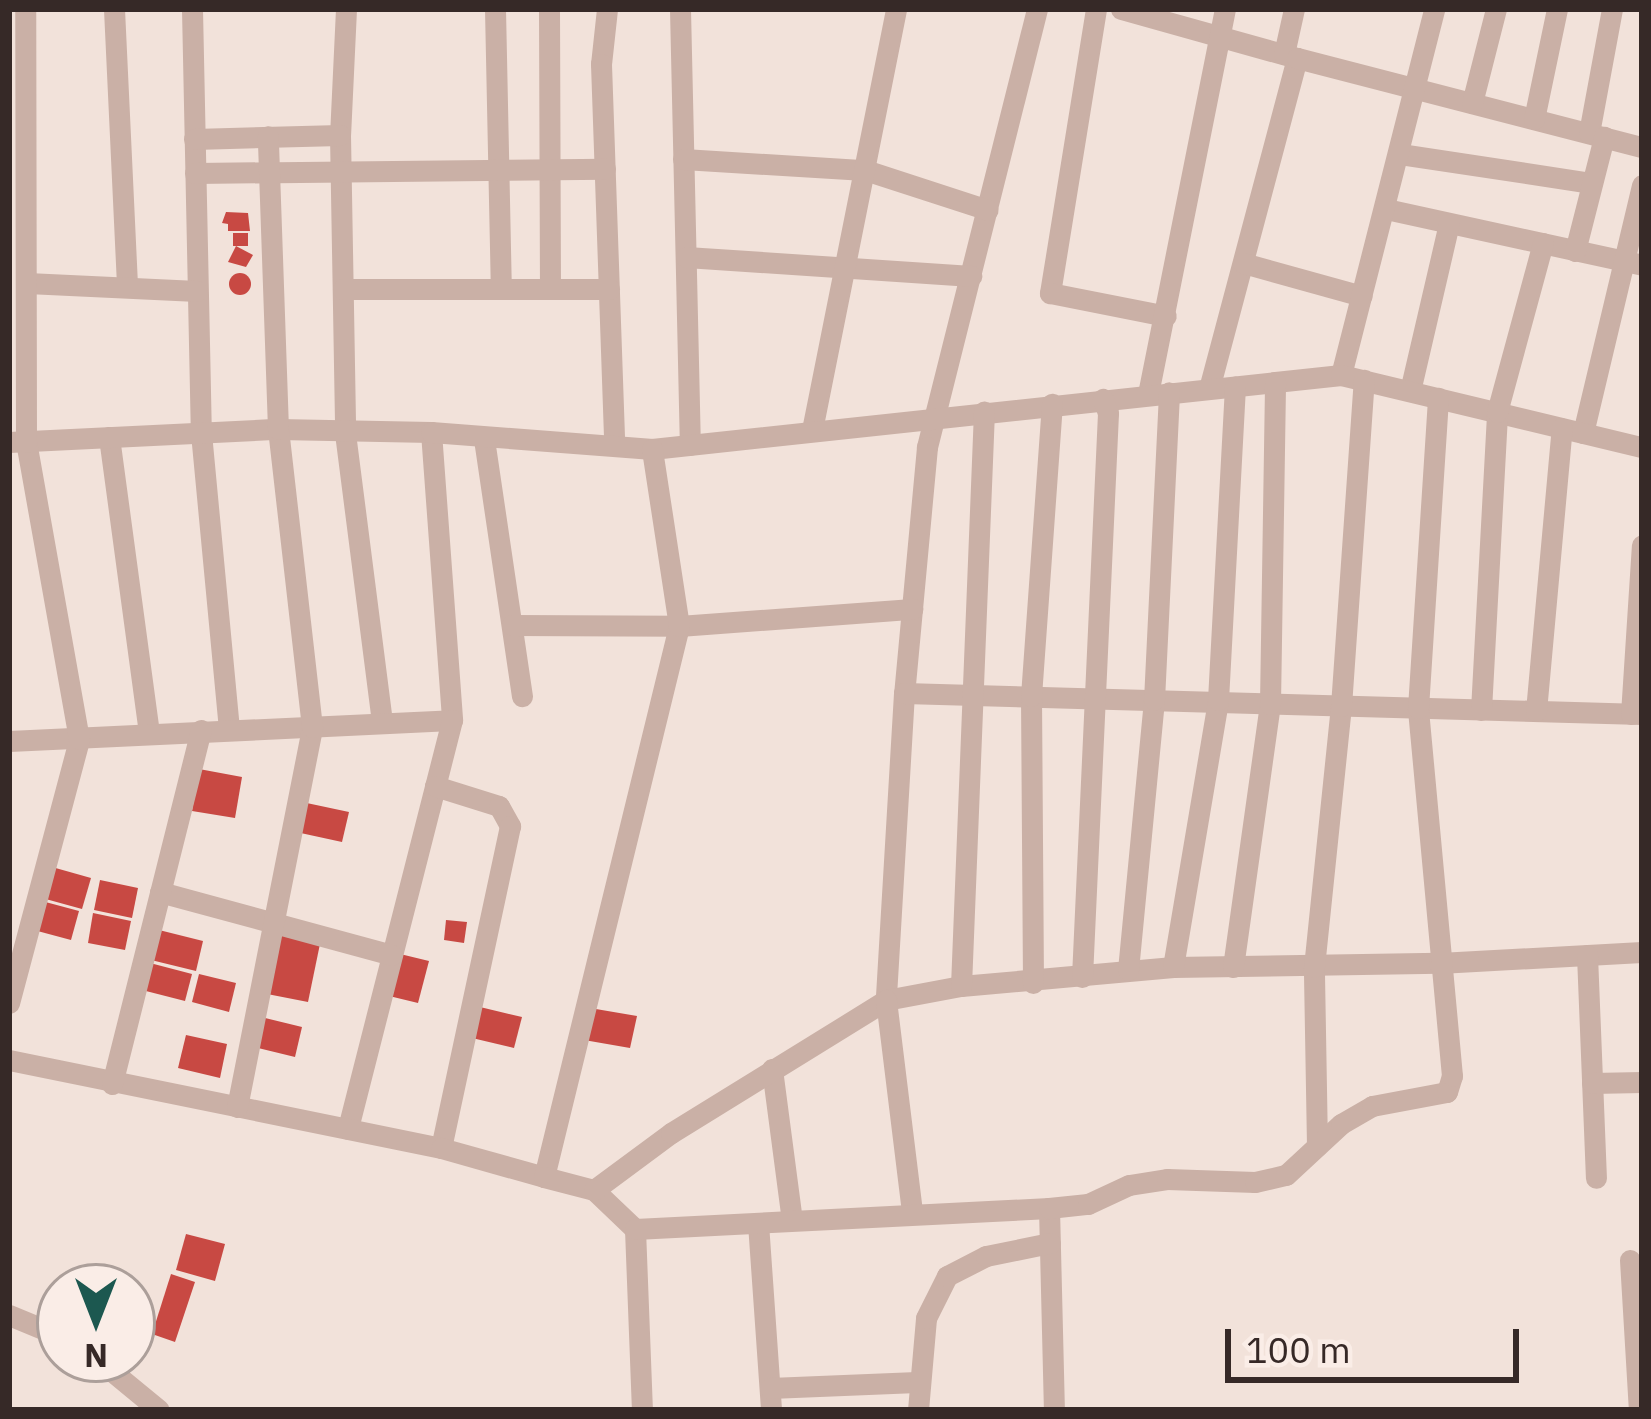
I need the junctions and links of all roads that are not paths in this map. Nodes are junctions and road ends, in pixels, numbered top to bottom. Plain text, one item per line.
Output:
1 (25, 9) edge
2 (114, 9) edge
3 (192, 9) edge
4 (346, 9) edge
5 (495, 9) edge
6 (549, 9) edge
7 (608, 9) edge
8 (680, 9) edge
9 (896, 9) edge
10 (1037, 9) edge
11 (1096, 9) edge
12 (1121, 9) edge
13 (1226, 9) edge
14 (1294, 9) edge
15 (1434, 9) edge
16 (1496, 9) edge
17 (1557, 9) edge
18 (1612, 9) edge
19 (1148, 14) edge
20 (1219, 35) junction
21 (1291, 56) junction
22 (1418, 87) junction
23 (1472, 103) junction
24 (1534, 119) junction
25 (340, 135) junction
26 (1597, 135) junction
27 (268, 136) junction
28 (194, 139) junction
29 (1642, 147) edge
30 (1400, 154) junction
31 (683, 159) junction
32 (499, 170) junction
33 (550, 170) junction
34 (605, 170) junction
35 (865, 170) junction
36 (340, 171) junction
37 (270, 172) junction
38 (195, 173) junction
39 (1592, 184) junction
40 (1642, 185) edge
41 (1385, 209) junction
42 (988, 210) junction
43 (1449, 223) junction
44 (1543, 243) junction
45 (1575, 250) junction
46 (686, 257) junction
47 (1243, 262) junction
48 (1633, 263) edge
49 (845, 266) junction
50 (971, 276) junction
51 (27, 283) junction
52 (127, 287) junction
53 (343, 289) junction
54 (501, 289) junction
55 (550, 289) junction
56 (609, 289) junction
57 (197, 291) junction
58 (1362, 296) junction
59 (1166, 316) junction
60 (1352, 377) junction
61 (1275, 382) junction
62 (1235, 386) junction
63 (1209, 388) junction
64 (1410, 391) junction
65 (1158, 393) junction
66 (1438, 398) junction
67 (1103, 399) junction
68 (1052, 404) junction
69 (984, 411) junction
70 (1497, 412) junction
71 (937, 416) junction
72 (278, 429) junction
73 (812, 430) junction
74 (1572, 430) junction
75 (431, 432) junction
76 (201, 433) junction
77 (345, 433) junction
78 (109, 437) junction
79 (484, 439) junction
80 (18, 442) edge
81 (614, 445) junction
82 (690, 446) junction
83 (1642, 447) edge
84 (652, 448) junction
85 (1642, 545) edge
86 (912, 609) junction
87 (512, 625) junction
88 (680, 626) junction
89 (904, 693) junction
90 (975, 694) junction
91 (522, 696) dead end
92 (1030, 696) junction
93 (1092, 698) junction
94 (1154, 700) junction
95 (1218, 700) junction
96 (1270, 704) junction
97 (1341, 706) junction
98 (1418, 708) junction
99 (1480, 710) junction
100 (1536, 711) junction
101 (1636, 714) edge
102 (452, 720) junction
103 (382, 722) junction
104 (312, 727) junction
105 (201, 730) junction
106 (229, 730) junction
107 (148, 733) junction
108 (79, 739) junction
109 (9, 742) edge
110 (435, 786) junction
111 (160, 892) junction
112 (273, 922) junction
113 (1642, 952) edge
114 (392, 955) junction
115 (1587, 955) junction
116 (1439, 963) junction
117 (1173, 967) junction
118 (1233, 967) junction
119 (1314, 967) junction
120 (1128, 970) junction
121 (1082, 977) junction
122 (1033, 983) junction
123 (961, 986) junction
124 (886, 1000) junction
125 (9, 1003) edge
126 (9, 1060) edge
127 (772, 1069) junction
128 (1592, 1082) junction
129 (1642, 1082) edge
130 (112, 1084) junction
131 (237, 1107) junction
132 (348, 1130) junction
133 (1317, 1146) junction
134 (441, 1148) junction
135 (544, 1177) junction
136 (1596, 1178) dead end
137 (594, 1190) junction
138 (1049, 1208) junction
139 (911, 1214) junction
140 (792, 1220) junction
141 (758, 1222) junction
142 (635, 1229) junction
143 (1050, 1243) junction
144 (1630, 1260) dead end
145 (917, 1382) junction
146 (126, 1383) edge
147 (771, 1399) edge
148 (159, 1410) edge
149 (642, 1410) edge
150 (918, 1410) edge
151 (1054, 1410) edge
152 (1639, 1410) edge

1 - 51 street
2 - 52 street
3 - 28 street
4 - 25 street
5 - 32 street
6 - 33 street
7 - 34 street
8 - 31 street
9 - 35 street
10 - 42 street
11 - 59 street
12 - 19 street
13 - 20 street
14 - 21 street
15 - 22 street
16 - 23 street
17 - 24 street
18 - 26 street
19 - 20 street
20 - 21 street
20 - 59 street
21 - 22 street
21 - 47 street
22 - 23 street
22 - 30 street
23 - 24 street
24 - 26 street
25 - 27 street
25 - 36 street
26 - 29 street
26 - 39 street
27 - 28 street
27 - 37 street
28 - 38 street
30 - 39 street
30 - 41 street
31 - 35 street
31 - 46 street
32 - 33 street
32 - 36 street
32 - 54 street
33 - 34 street
33 - 55 street
34 - 56 street
35 - 42 street
35 - 49 street
36 - 37 street
36 - 53 street
37 - 38 street
37 - 72 street
38 - 57 street
39 - 45 street
40 - 48 street
41 - 43 street
41 - 58 street
42 - 50 street
43 - 44 street
43 - 64 street
44 - 45 street
44 - 70 street
45 - 48 street
46 - 49 street
46 - 82 street
47 - 58 street
47 - 63 street
48 - 74 street
49 - 50 street
49 - 73 street
50 - 71 street
51 - 52 street
51 - 80 street
52 - 57 street
53 - 54 street
53 - 77 street
54 - 55 street
55 - 56 street
56 - 81 street
57 - 76 street
58 - 60 street
59 - 65 street
60 - 61 street
60 - 64 street
60 - 97 street
61 - 62 street
61 - 96 street
62 - 63 street
62 - 95 street
63 - 65 street
64 - 66 street
65 - 67 street
65 - 94 street
66 - 70 street
66 - 98 street
67 - 68 street
67 - 93 street
68 - 69 street
68 - 92 street
69 - 71 street
69 - 90 street
70 - 74 street
70 - 99 street
71 - 73 street
71 - 86 street
72 - 76 street
72 - 77 street
72 - 104 street
73 - 82 street
74 - 83 street
74 - 100 street
75 - 77 street
75 - 79 street
75 - 102 street
76 - 78 street
76 - 106 street
77 - 103 street
78 - 80 street
78 - 107 street
79 - 81 street
79 - 87 street
80 - 108 street
81 - 84 street
82 - 84 street
84 - 88 street
85 - 101 street
86 - 88 street
86 - 89 street
87 - 88 street
87 - 91 street
88 - 135 street
89 - 90 street
89 - 124 street
90 - 92 street
90 - 123 street
92 - 93 street
92 - 122 street
93 - 94 street
93 - 121 street
94 - 95 street
94 - 120 street
95 - 96 street
95 - 117 street
96 - 97 street
96 - 118 street
97 - 98 street
97 - 119 street
98 - 99 street
98 - 116 street
99 - 100 street
100 - 101 street
102 - 103 street
102 - 110 street
103 - 104 street
104 - 106 street
104 - 112 street
105 - 106 street
105 - 107 street
105 - 111 street
107 - 108 street
108 - 109 street
108 - 125 street
110 - 114 street
110 - 134 street
111 - 112 street
111 - 130 street
112 - 114 street
112 - 131 street
113 - 115 street
114 - 132 street
115 - 116 street
115 - 128 street
116 - 119 street
116 - 133 street
117 - 118 street
117 - 120 street
118 - 119 street
119 - 133 street
120 - 121 street
121 - 122 street
122 - 123 street
123 - 124 street
124 - 127 street
124 - 139 street
126 - 130 street
127 - 137 street
127 - 140 street
128 - 129 street
128 - 136 street
130 - 131 street
131 - 132 street
132 - 134 street
133 - 138 street
134 - 135 street
135 - 137 street
137 - 142 street
138 - 139 street
138 - 143 street
139 - 140 street
140 - 141 street
141 - 142 street
141 - 147 street
142 - 149 street
143 - 145 street
143 - 151 street
144 - 152 street
145 - 147 street
145 - 150 street
146 - 148 street

